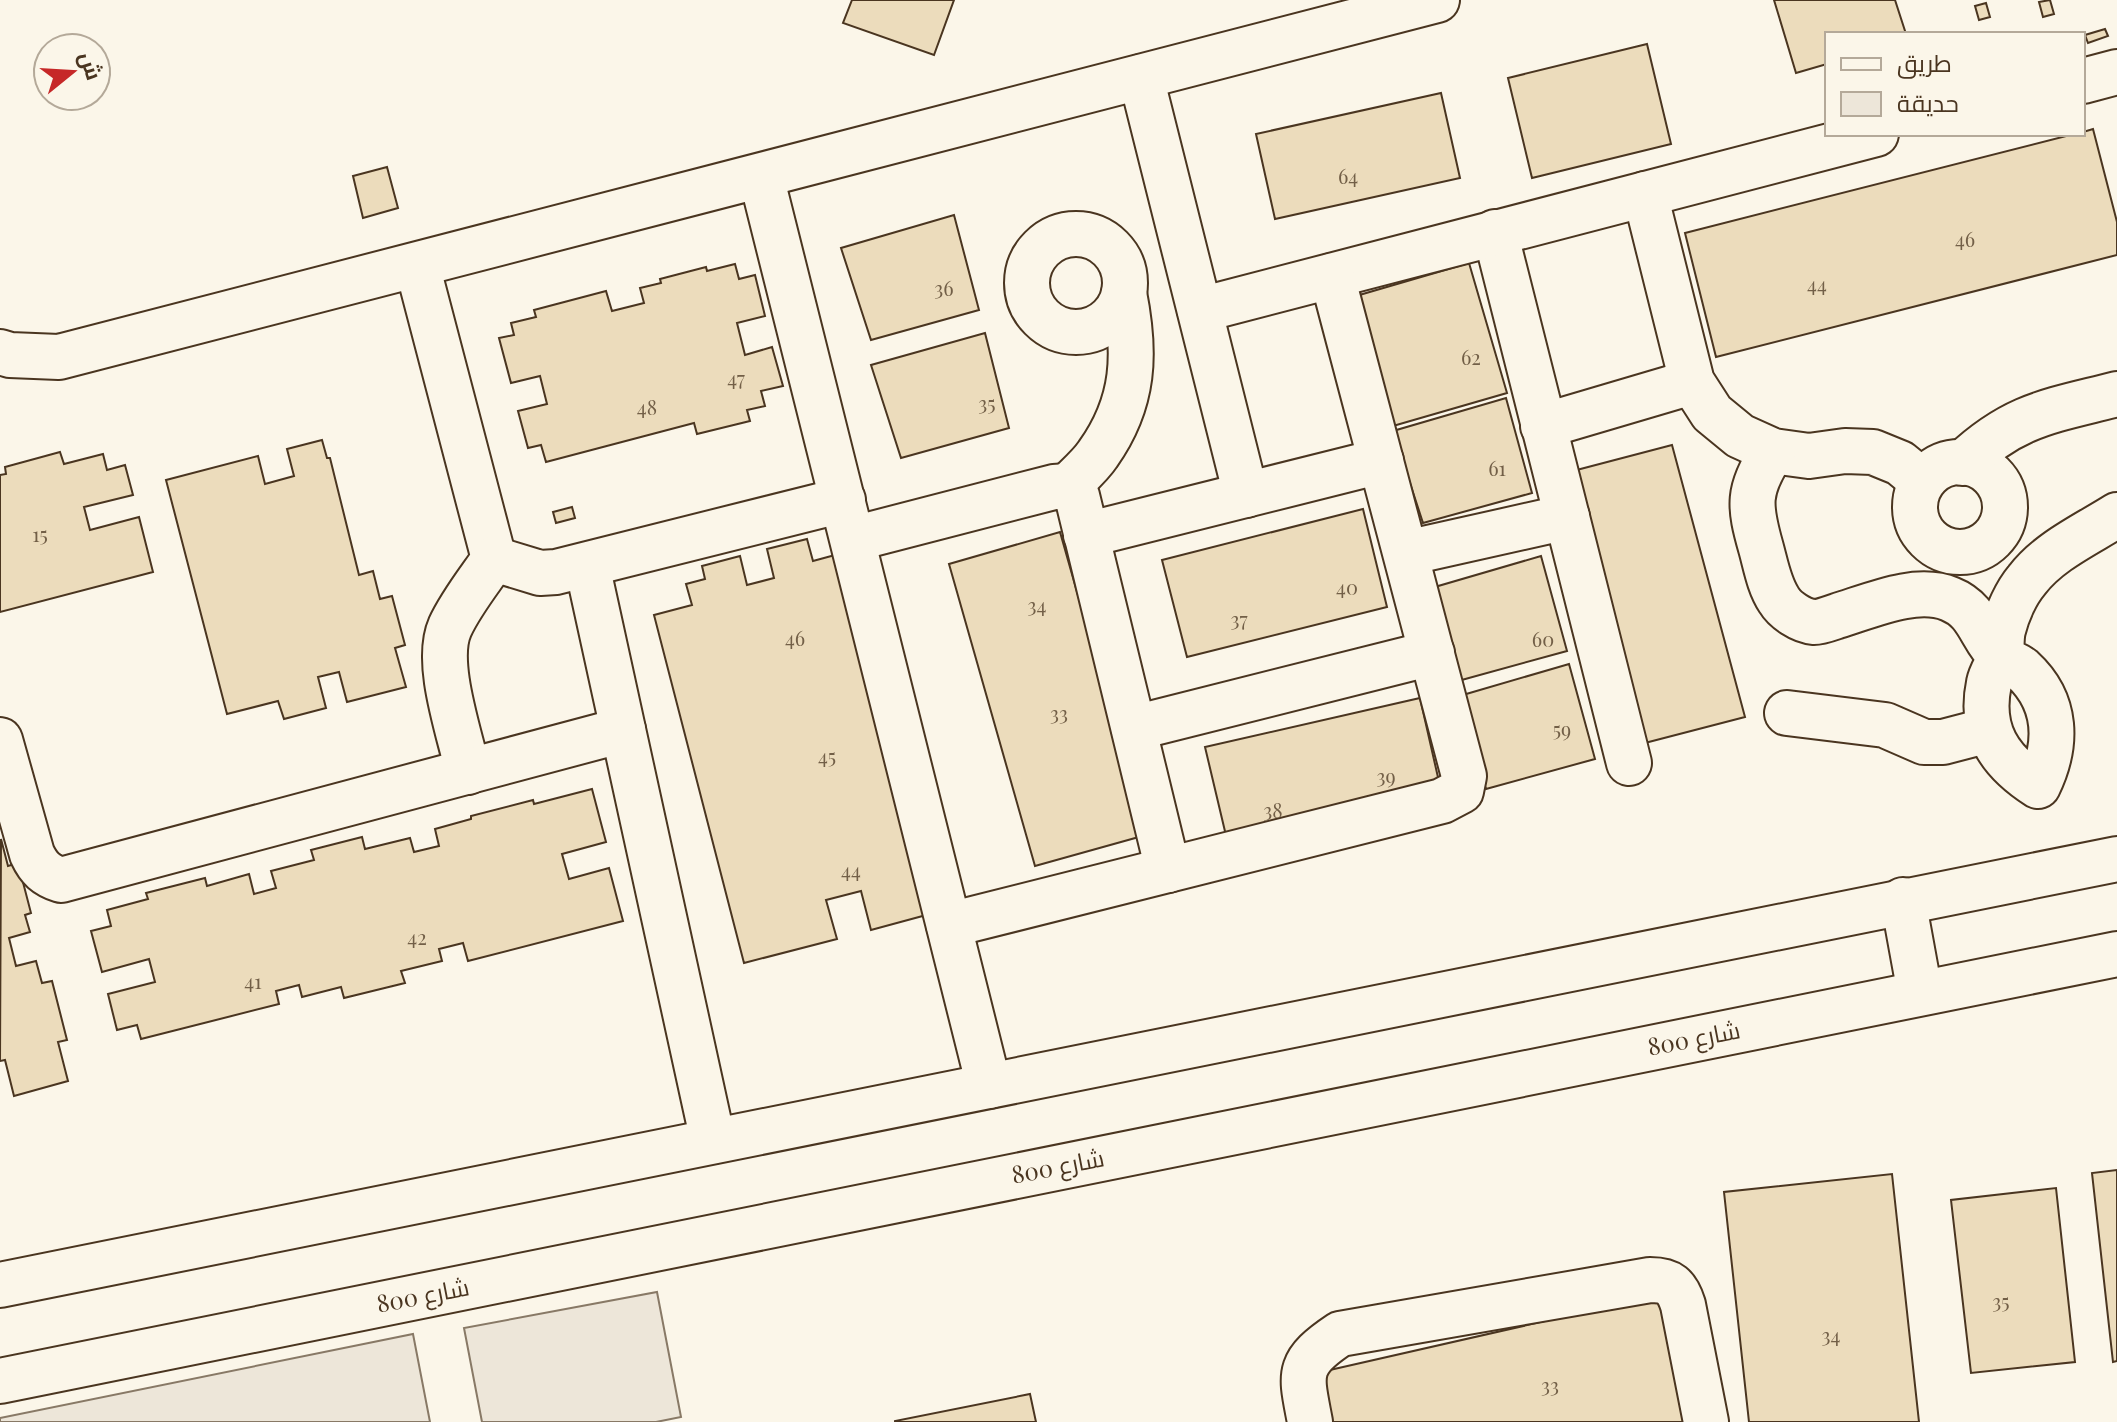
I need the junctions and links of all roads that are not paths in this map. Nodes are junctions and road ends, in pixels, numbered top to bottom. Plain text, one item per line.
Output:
1 (1437, 0) edge
2 (2117, 72) edge
3 (1141, 77) junction
4 (2085, 80) edge
5 (1868, 136) edge
6 (761, 176) junction
7 (1645, 194) junction
8 (1495, 232) junction
9 (1187, 260) junction
10 (417, 265) junction
11 (1332, 276) junction
12 (1200, 310) junction
13 (3, 356) edge
14 (1692, 382) junction
15 (2117, 394) edge
16 (1543, 426) junction
17 (1773, 451) junction
18 (1381, 461) junction
19 (1963, 463) junction
20 (1922, 481) junction
21 (1068, 486) junction
22 (1246, 495) junction
23 (2117, 515) edge
24 (1567, 517) junction
25 (848, 520) junction
26 (1086, 535) junction
27 (1972, 550) junction
28 (1406, 553) junction
29 (494, 559) junction
30 (587, 565) junction
31 (1432, 653) junction
32 (2000, 656) junction
33 (1787, 713) dead end
34 (1134, 728) junction
35 (623, 730) junction
36 (1989, 730) junction
37 (0, 740) edge
38 (1629, 763) dead end
39 (468, 772) junction
40 (2117, 859) edge
41 (1168, 870) junction
42 (1903, 900) junction
43 (949, 925) junction
44 (2117, 954) edge
45 (1920, 993) junction
46 (989, 1086) junction
47 (713, 1141) junction
48 (0, 1285) edge
49 (0, 1381) edge
50 (1310, 1422) edge
51 (1706, 1422) edge

1 - 3 street
2 - 4 street
3 - 6 street
3 - 9 street
5 - 7 street
6 - 10 street
6 - 25 street
7 - 8 street
7 - 14 street
8 - 11 street
8 - 16 street
9 - 12 street
9 - 21 street
10 - 13 street
10 - 29 street
11 - 12 street
11 - 18 street
12 - 22 street
14 - 16 street
14 - 17 street
15 - 19 street
16 - 24 street
17 - 20 street
17 - 32 street
18 - 22 street
18 - 28 street
19 - 20 street
19 - 27 street
20 - 27 street
21 - 25 street
21 - 26 street
22 - 26 street
23 - 32 street
24 - 28 street
24 - 38 street
25 - 30 street
25 - 43 street
26 - 34 street
27 - 32 street
28 - 31 street
29 - 30 street
29 - 39 street
30 - 35 street
31 - 34 street
31 - 41 street
32 - 36 street
32 - 36 street
33 - 36 street
34 - 41 street
35 - 39 street
35 - 47 street
37 - 39 street
40 - 42 street
41 - 43 street
42 - 45 street
42 - 46 street
43 - 46 street
44 - 45 street, شارع 800
45 - 49 street, شارع 800
46 - 47 street
47 - 48 street
50 - 51 street

